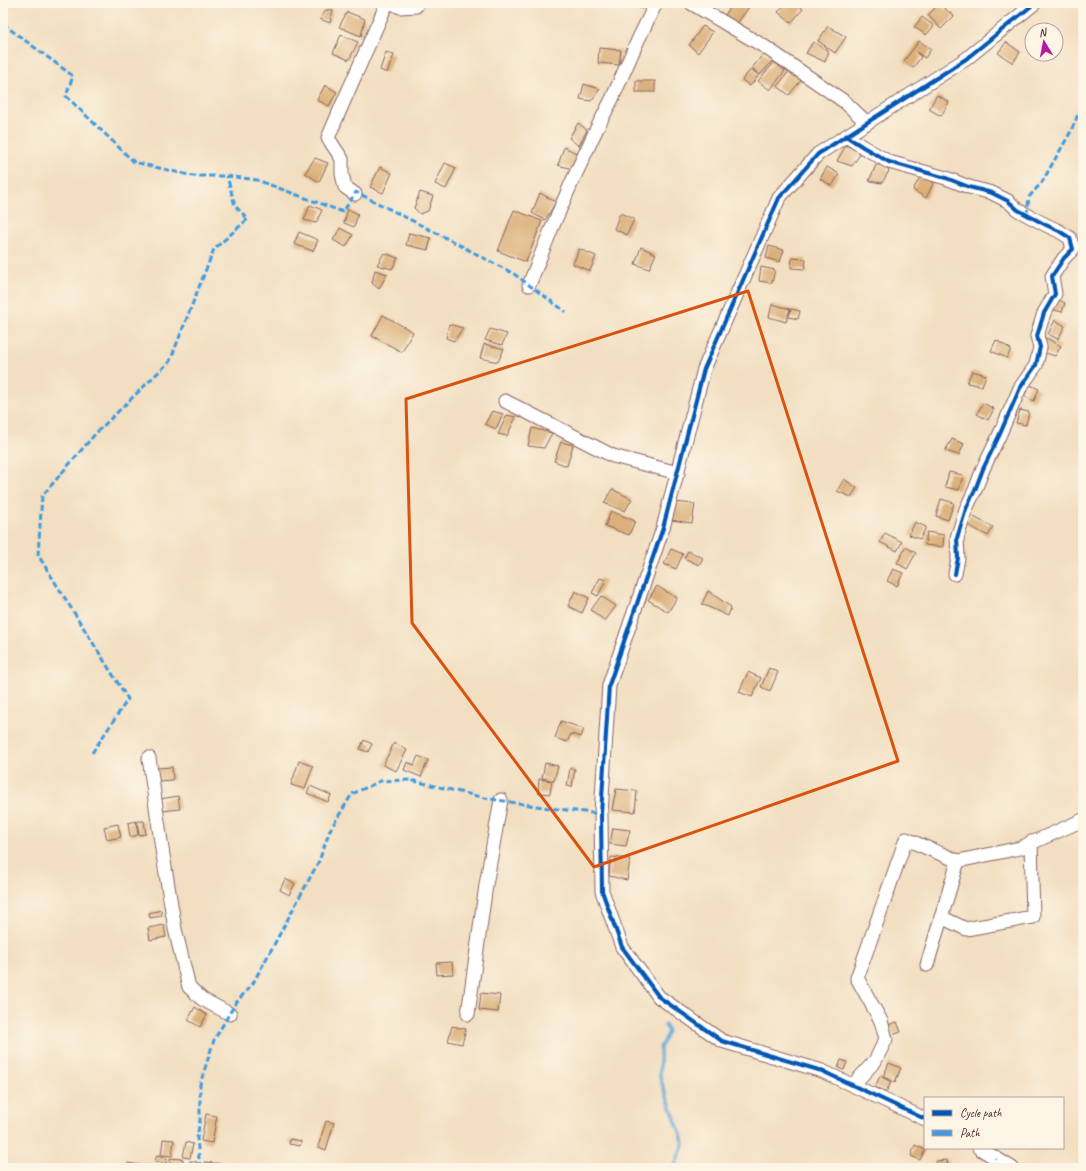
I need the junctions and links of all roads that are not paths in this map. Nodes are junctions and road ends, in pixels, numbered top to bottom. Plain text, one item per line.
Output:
1 (387, 3) edge
2 (392, 3) edge
3 (418, 3) edge
4 (656, 3) edge
5 (691, 3) edge
6 (1035, 3) edge
7 (867, 123) junction
8 (846, 136) junction
9 (355, 194) dead end
10 (1078, 248) edge
11 (529, 285) dead end
12 (505, 401) dead end
13 (678, 473) junction
14 (955, 574) dead end
15 (149, 758) dead end
16 (501, 800) dead end
17 (1083, 820) edge
18 (1031, 842) junction
19 (958, 861) junction
20 (941, 917) junction
21 (927, 965) dead end
22 (230, 1014) dead end
23 (468, 1014) dead end
24 (853, 1085) junction
25 (924, 1119) edge
26 (981, 1149) edge
27 (1012, 1168) edge

1 - 9 street
2 - 3 street
4 - 11 street
5 - 7 street
6 - 7 street
7 - 8 street
8 - 10 street
8 - 13 street
10 - 14 street
12 - 13 street
13 - 24 street
15 - 22 street
16 - 23 street
17 - 18 street
18 - 19 street
18 - 20 street
19 - 20 street
19 - 24 street
20 - 21 street
24 - 25 street
26 - 27 street

